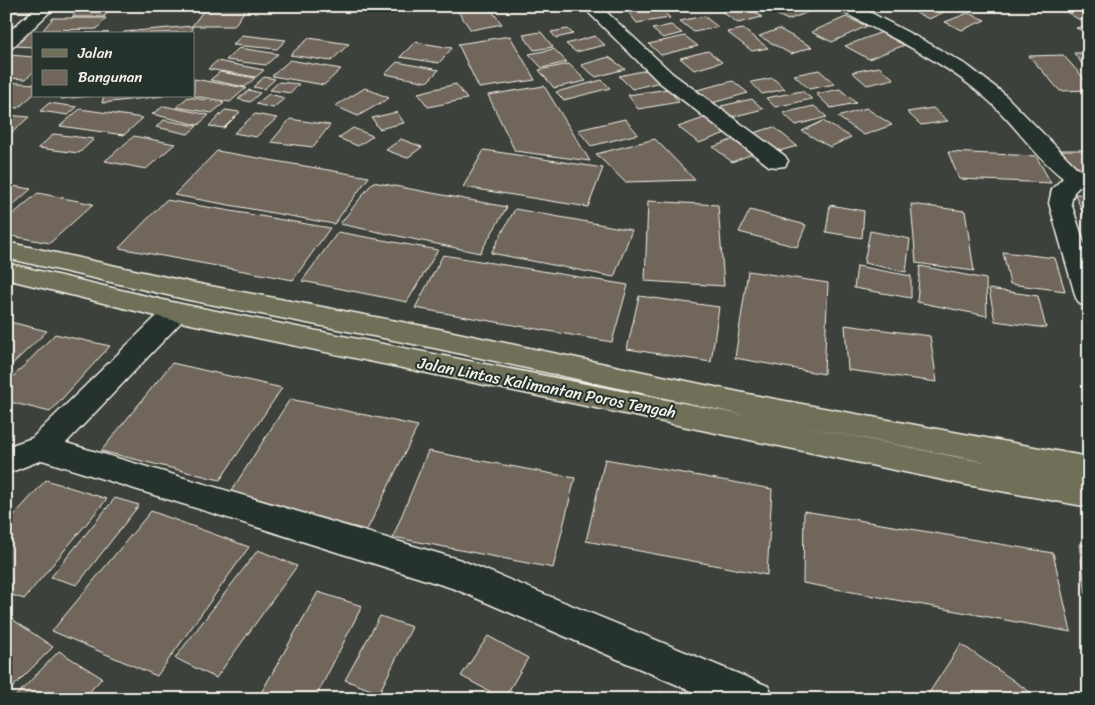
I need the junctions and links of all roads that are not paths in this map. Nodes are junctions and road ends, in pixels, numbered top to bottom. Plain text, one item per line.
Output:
1 (48, 6) edge
2 (590, 6) edge
3 (845, 6) edge
4 (6, 44) edge
5 (776, 161) dead end
6 (1084, 180) edge
7 (6, 250) edge
8 (6, 272) edge
9 (1089, 298) edge
10 (176, 312) junction
11 (42, 448) junction
12 (6, 462) edge
13 (1089, 470) edge
14 (1089, 494) edge
15 (755, 699) edge

1 - 4 street
2 - 5 street
3 - 6 street
6 - 9 street
7 - 13 main road, Jalan Lintas Kalimantan Poros Tengah
8 - 10 main road, Jalan Lintas Kalimantan Poros Tengah
10 - 11 street
10 - 14 main road, Jalan Lintas Kalimantan Poros Tengah
11 - 12 street
11 - 15 street

